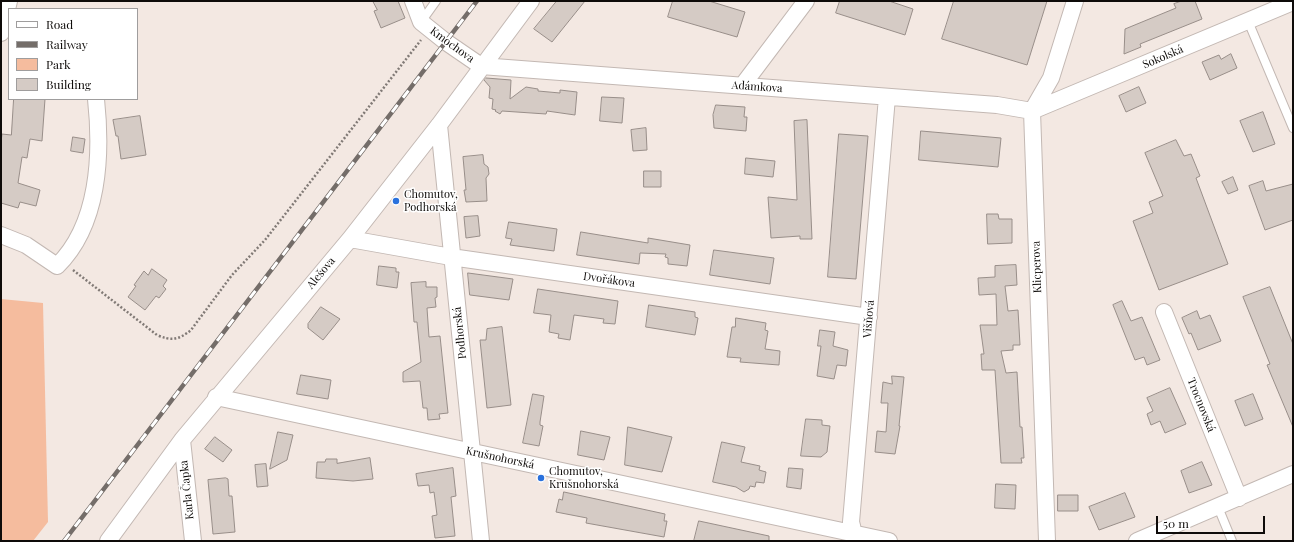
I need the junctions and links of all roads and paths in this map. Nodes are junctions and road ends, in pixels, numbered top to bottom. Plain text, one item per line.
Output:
1 (8, 1) edge
2 (413, 1) edge
3 (436, 1) edge
4 (531, 1) edge
5 (806, 1) edge
6 (1075, 1) edge
7 (1293, 2) edge
8 (1248, 21) junction
9 (425, 26) junction
10 (1, 33) edge
11 (481, 66) junction
12 (742, 86) junction
13 (887, 96) junction
14 (96, 100) edge
15 (1032, 111) junction
16 (440, 125) junction
17 (1293, 128) edge
18 (1, 235) edge
19 (350, 239) junction
20 (451, 257) junction
21 (62, 260) junction
22 (1164, 312) dead end
23 (869, 318) junction
24 (216, 397) junction
25 (182, 440) junction
26 (472, 452) junction
27 (1293, 474) edge
28 (1239, 498) junction
29 (1218, 507) junction
30 (854, 538) edge
31 (108, 541) edge
32 (193, 541) edge
33 (481, 541) edge
34 (889, 541) edge
35 (1047, 541) edge
36 (1137, 541) edge
37 (1232, 541) edge

1 - 10 street
2 - 9 street, Kmochova
3 - 9 lane
4 - 11 street, Alešova
5 - 12 street
6 - 15 street
7 - 8 street, Sokolská
8 - 15 street, Sokolská
8 - 17 lane
9 - 11 street, Kmochova
9 - 21 path
11 - 12 street, Adámkova
11 - 16 street, Alešova
12 - 13 street, Adámkova
13 - 15 street, Adámkova
13 - 23 street, Višňová
14 - 21 street
15 - 35 street, Klicperova
16 - 19 street, Alešova
16 - 20 street, Podhorská
18 - 21 street
19 - 20 street, Dvořákova
19 - 24 street, Alešova
20 - 23 street, Dvořákova
20 - 26 street, Podhorská
22 - 28 street, Trocnovská
23 - 30 street, Višňová
24 - 25 street, Alešova
24 - 26 street, Krušnohorská
25 - 31 street, Alešova
25 - 32 street, Karla Čapka
26 - 30 street, Krušnohorská
26 - 33 street, Podhorská
27 - 28 street
28 - 29 street
29 - 36 street
29 - 37 lane
30 - 34 street, Krušnohorská

